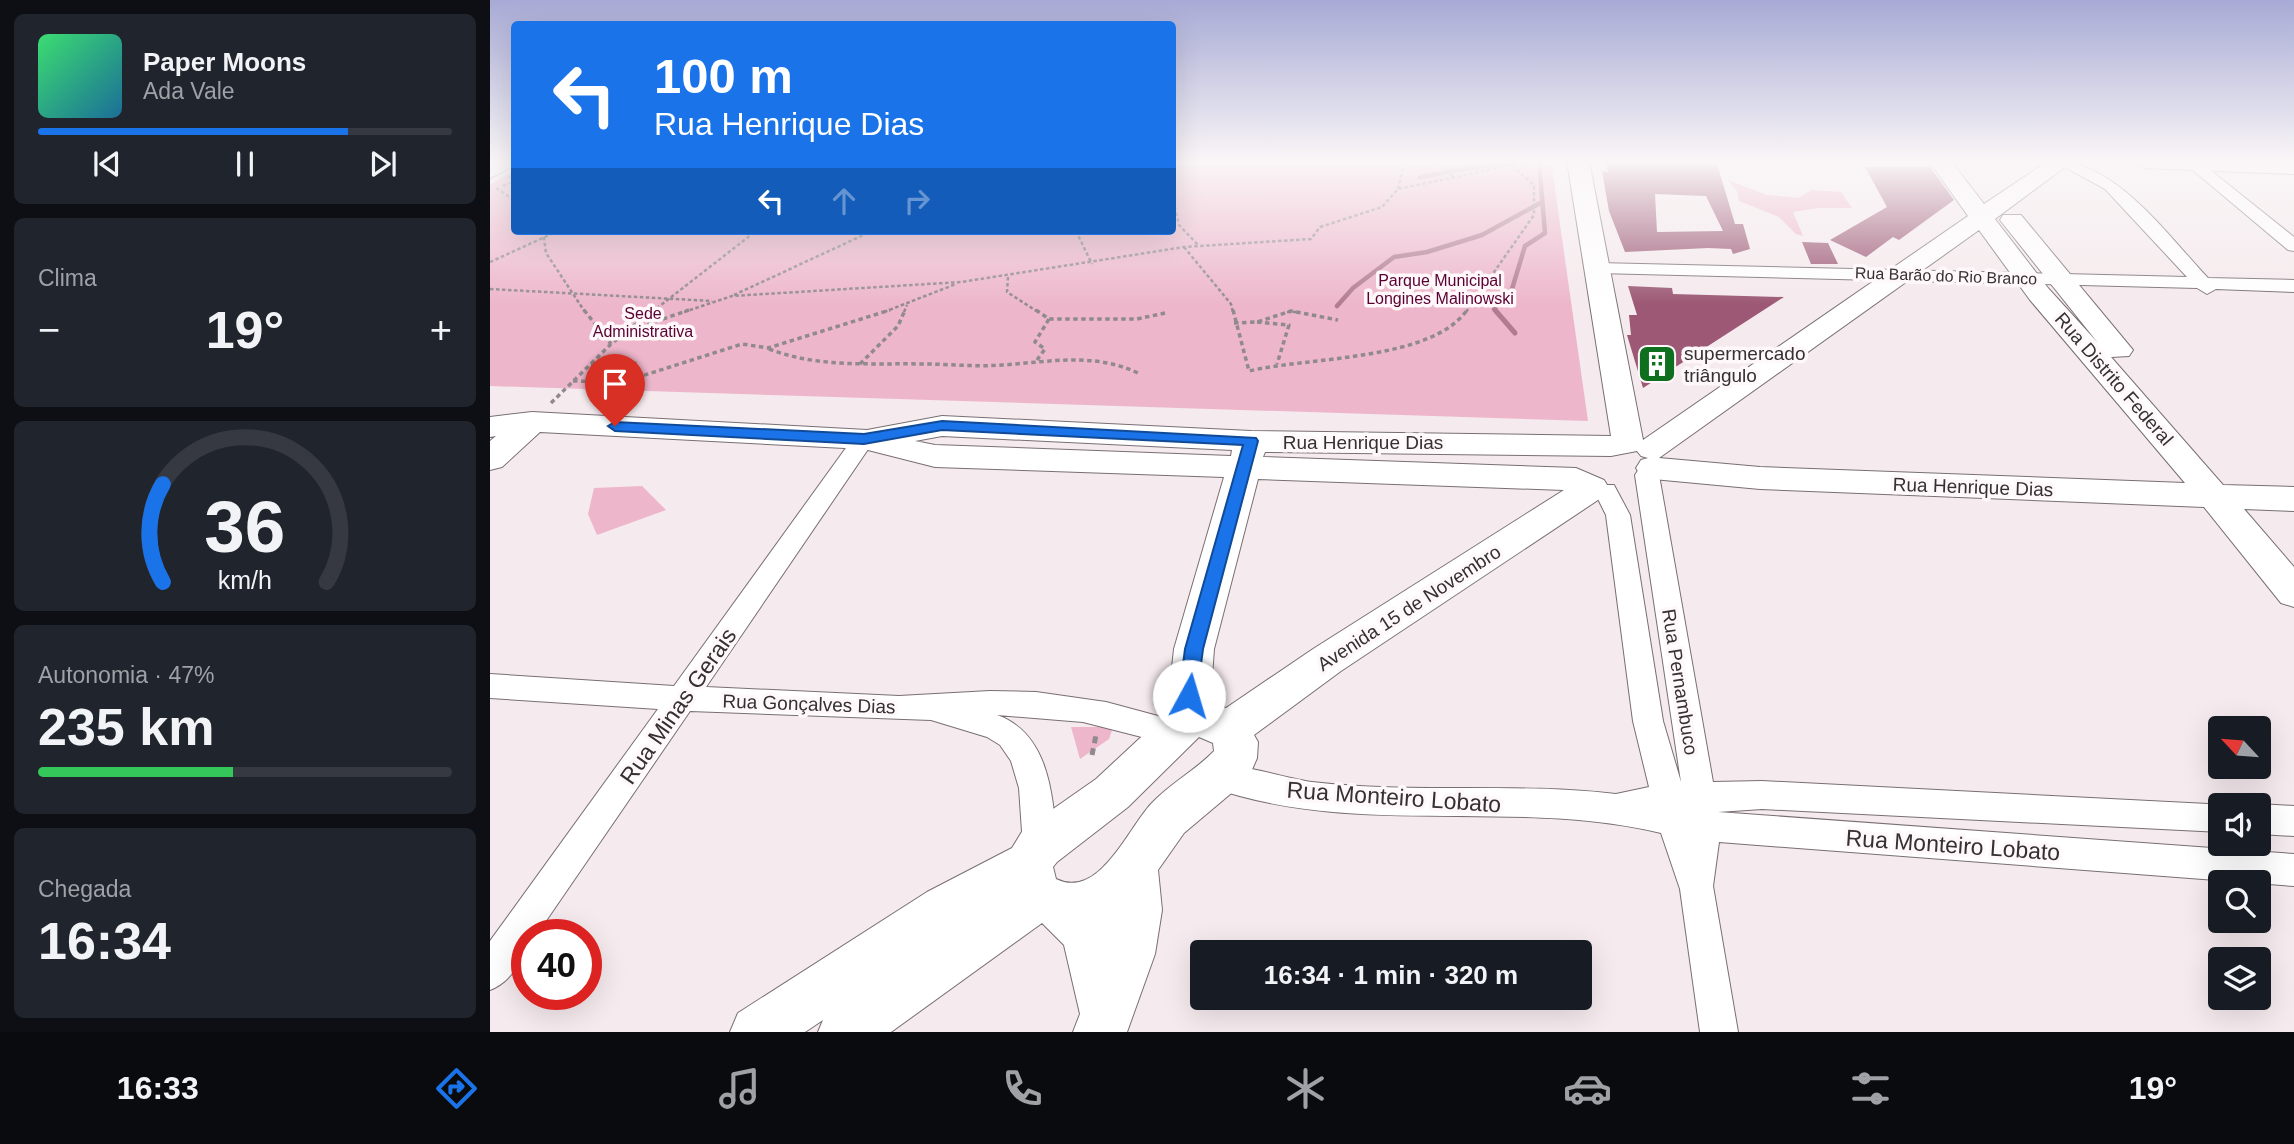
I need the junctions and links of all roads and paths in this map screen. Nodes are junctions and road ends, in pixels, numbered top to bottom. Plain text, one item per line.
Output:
1 (1375, 209) edge
2 (1534, 209) edge
3 (1587, 209) edge
4 (1984, 209) edge
5 (1990, 209) edge
6 (2132, 209) edge
7 (2250, 209) edge
8 (2270, 209) edge
9 (1176, 212) edge
10 (2255, 214) junction
11 (2277, 214) junction
12 (2294, 228) edge
13 (550, 235) edge
14 (752, 235) edge
15 (863, 235) edge
16 (1078, 235) edge
17 (546, 237) junction
18 (1199, 246) junction
19 (2294, 246) edge
20 (1184, 247) junction
21 (490, 262) edge
22 (1092, 264) junction
23 (1599, 275) junction
24 (1008, 277) junction
25 (1885, 279) junction
26 (961, 282) junction
27 (2200, 282) junction
28 (2294, 286) edge
29 (2051, 287) junction
30 (490, 289) edge
31 (570, 293) junction
32 (732, 296) junction
33 (2219, 298) junction
34 (666, 300) junction
35 (2294, 300) edge
36 (717, 301) junction
37 (907, 305) junction
38 (1165, 313) dead end
39 (1049, 319) junction
40 (1338, 320) dead end
41 (1257, 322) junction
42 (1234, 323) junction
43 (625, 332) junction
44 (611, 344) junction
45 (768, 348) junction
46 (1037, 360) junction
47 (1278, 364) junction
48 (860, 365) junction
49 (589, 366) junction
50 (1139, 373) dead end
51 (640, 379) junction
52 (490, 409) edge
53 (532, 422) junction
54 (490, 427) edge
55 (864, 439) junction
56 (1248, 454) junction
57 (1641, 454) junction
58 (490, 459) edge
59 (2294, 481) edge
60 (1592, 486) junction
61 (2218, 488) junction
62 (2294, 499) edge
63 (2294, 564) edge
64 (2294, 593) edge
65 (490, 686) edge
66 (684, 700) junction
67 (919, 708) junction
68 (1196, 728) junction
69 (1219, 776) junction
70 (1686, 811) junction
71 (2208, 816) edge
72 (2271, 820) edge
73 (2294, 821) edge
74 (1134, 867) junction
75 (2294, 870) edge
76 (1043, 879) junction
77 (490, 972) edge
78 (878, 981) junction
79 (1103, 1022) edge
80 (757, 1032) edge
81 (845, 1032) edge
82 (1719, 1032) edge

1 - 18 path
2 - 47 path
3 - 23 street, Rua Pernambuco
4 - 25 street, Avenida 15 de Novembro
5 - 29 street, Rua Distrito Federal
6 - 27 street
7 - 10 street
8 - 11 street
9 - 18 path
10 - 11 street
10 - 19 street
11 - 12 street
13 - 17 path
14 - 34 path
15 - 32 path
16 - 22 path
17 - 21 path
17 - 31 path
18 - 20 path
20 - 22 path
20 - 42 path
22 - 24 path
23 - 25 street, Rua Barão do Rio Branco
23 - 57 street, Rua Pernambuco
24 - 26 path
24 - 39 path
25 - 29 street, Rua Barão do Rio Branco
25 - 57 street, Avenida 15 de Novembro
26 - 32 path
26 - 37 path
27 - 28 street, Rua Barão do Rio Branco
27 - 29 street, Rua Barão do Rio Branco
27 - 33 street
29 - 33 street, Rua Barão do Rio Branco
29 - 61 street, Rua Distrito Federal
30 - 31 path
31 - 34 path
31 - 44 path
32 - 36 path
33 - 35 street, Rua Barão do Rio Branco
34 - 36 path
34 - 43 path
36 - 43 path
37 - 45 path
37 - 48 path
38 - 39 path
39 - 46 path
40 - 41 path
41 - 42 path
41 - 47 path
42 - 47 path
43 - 44 path
44 - 49 path
45 - 48 path
45 - 51 path
46 - 48 path
46 - 50 path
49 - 51 path
49 - 51 path
52 - 53 street, Rua Henrique Dias
53 - 54 street, Rua Henrique Dias
53 - 55 street, Rua Henrique Dias
53 - 58 street
55 - 56 street, Rua Henrique Dias
55 - 66 street, Rua Minas Gerais
56 - 57 street, Rua Henrique Dias
56 - 60 street, Rua Henrique Dias
56 - 68 street
57 - 60 street, Avenida 15 de Novembro
57 - 60 street, Avenida 15 de Novembro
57 - 61 street, Rua Henrique Dias
57 - 70 street, Rua Pernambuco
59 - 61 street, Rua Henrique Dias
60 - 68 street, Avenida 15 de Novembro
60 - 70 street, Rua Pernambuco
61 - 62 street, Rua Henrique Dias
61 - 63 street, Rua Distrito Federal
61 - 64 street, Rua Distrito Federal
65 - 66 street, Rua Gonçalves Dias
66 - 67 street, Rua Gonçalves Dias
66 - 77 street, Rua Minas Gerais
67 - 68 street, Rua Gonçalves Dias
67 - 76 street, Rua Gonçalves Dias
68 - 69 street, Avenida 15 de Novembro
68 - 76 street, Avenida 15 de Novembro
69 - 70 street, Rua Monteiro Lobato
69 - 74 street, Avenida 15 de Novembro
70 - 71 street, Rua Monteiro Lobato
70 - 75 street, Rua Monteiro Lobato
70 - 82 street, Rua Pernambuco
72 - 73 street
74 - 76 street, Avenida 15 de Novembro
74 - 79 street
76 - 78 street, Avenida 15 de Novembro
76 - 79 street
78 - 80 street, Avenida 15 de Novembro
78 - 81 street, Avenida 15 de Novembro

